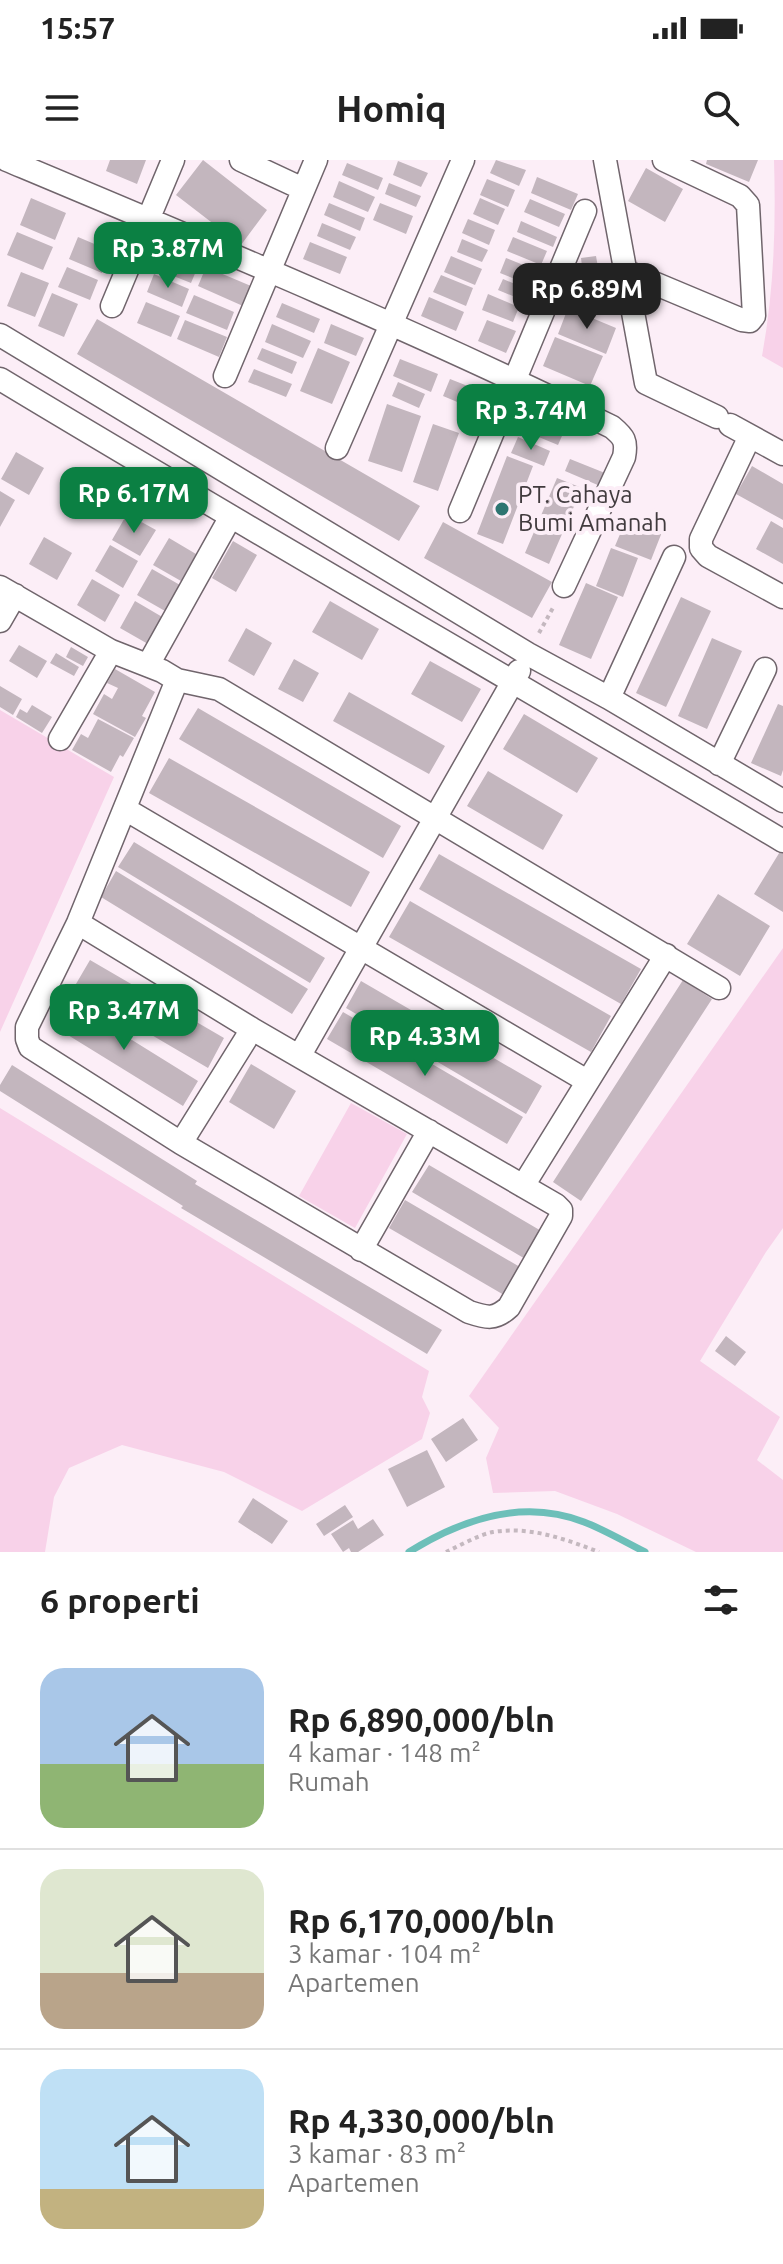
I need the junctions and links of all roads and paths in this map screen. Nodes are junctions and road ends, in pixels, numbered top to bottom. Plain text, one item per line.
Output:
1 (8, 160) edge
2 (173, 160) edge
3 (241, 160) edge
4 (316, 160) edge
5 (463, 160) edge
6 (605, 160) edge
7 (664, 160) edge
8 (0, 182) edge
9 (303, 189) junction
10 (585, 211) dead end
11 (148, 218) junction
12 (625, 271) junction
13 (268, 272) junction
14 (112, 306) dead end
15 (393, 326) junction
16 (0, 335) edge
17 (225, 376) dead end
18 (0, 379) edge
19 (514, 379) junction
20 (750, 436) junction
21 (337, 448) dead end
22 (783, 454) edge
23 (460, 511) dead end
24 (230, 518) junction
25 (674, 557) dead end
26 (564, 586) joint
27 (7, 591) edge
28 (783, 597) edge
29 (0, 621) edge
30 (111, 651) junction
31 (528, 654) junction
32 (148, 665) junction
33 (765, 669) dead end
34 (177, 680) junction
35 (514, 681) junction
36 (609, 698) junction
37 (60, 739) dead end
38 (719, 764) junction
39 (783, 801) edge
40 (125, 809) junction
41 (434, 818) junction
42 (783, 841) edge
43 (78, 923) junction
44 (360, 948) junction
45 (666, 955) junction
46 (719, 988) dead end
47 (252, 1029) junction
48 (300, 1055) junction
49 (587, 1081) junction
50 (429, 1131) junction
51 (181, 1143) junction
52 (523, 1186) junction
53 (361, 1250) junction
54 (446, 1552) edge
55 (599, 1552) edge

1 - 8 street
1 - 11 street
2 - 11 street
3 - 9 street
4 - 9 street
5 - 15 street
6 - 12 street
7 - 12 street
9 - 13 street
10 - 19 street
11 - 13 street
11 - 14 street
12 - 20 street
13 - 15 street
13 - 17 street
15 - 19 street
15 - 21 street
16 - 31 street
18 - 24 street
19 - 23 street
19 - 26 street
20 - 22 street
20 - 28 street
24 - 32 street
24 - 35 street
25 - 36 street
26 - 31 path
27 - 29 street
27 - 30 street
30 - 32 street
30 - 37 street
31 - 35 street
31 - 36 street
32 - 34 street
33 - 38 street
34 - 40 street
34 - 41 street
35 - 41 street
35 - 42 street
36 - 38 street
38 - 39 street
40 - 43 street
40 - 44 street
41 - 44 street
41 - 45 street
43 - 47 street
43 - 51 street
44 - 48 street
44 - 49 street
45 - 46 street
45 - 49 street
47 - 48 street
47 - 51 street
48 - 50 street
49 - 52 street
50 - 52 street
50 - 53 street
51 - 53 street
52 - 53 street
54 - 55 path

